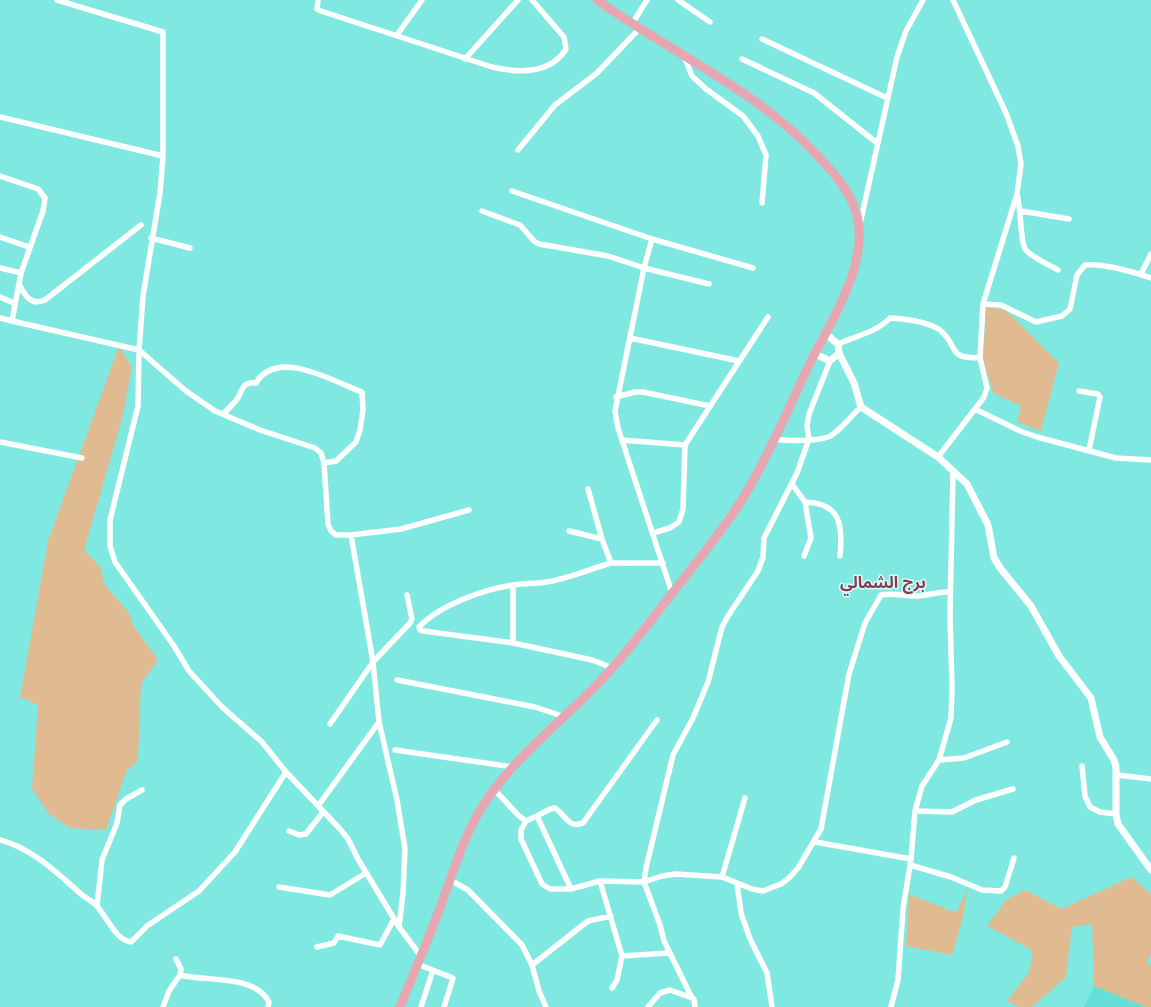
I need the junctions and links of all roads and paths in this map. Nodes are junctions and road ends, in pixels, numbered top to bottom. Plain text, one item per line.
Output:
1 (57, 0) edge
2 (318, 0) edge
3 (422, 0) edge
4 (518, 0) edge
5 (532, 0) edge
6 (597, 0) edge
7 (647, 0) edge
8 (678, 0) edge
9 (923, 0) edge
10 (952, 0) edge
11 (710, 22) dead end
12 (635, 26) junction
13 (397, 35) junction
14 (762, 39) dead end
15 (684, 56) junction
16 (465, 59) junction
17 (742, 60) dead end
18 (888, 98) junction
19 (0, 117) edge
20 (877, 143) junction
21 (518, 150) dead end
22 (163, 156) junction
23 (0, 176) edge
24 (512, 191) dead end
25 (1017, 194) junction
26 (762, 203) dead end
27 (482, 211) dead end
28 (1021, 211) junction
29 (1069, 219) dead end
30 (141, 225) dead end
31 (859, 226) junction
32 (0, 238) edge
33 (151, 238) junction
34 (652, 239) junction
35 (29, 247) junction
36 (190, 248) dead end
37 (1151, 254) edge
38 (0, 268) edge
39 (644, 268) junction
40 (753, 268) dead end
41 (1058, 270) dead end
42 (21, 273) junction
43 (1141, 274) junction
44 (1151, 278) edge
45 (19, 284) junction
46 (709, 284) dead end
47 (0, 297) edge
48 (14, 303) junction
49 (983, 304) junction
50 (768, 317) dead end
51 (0, 318) edge
52 (12, 321) junction
53 (826, 334) junction
54 (630, 338) junction
55 (838, 344) junction
56 (139, 350) junction
57 (839, 353) junction
58 (815, 354) junction
59 (980, 358) junction
60 (739, 361) junction
61 (830, 361) junction
62 (1078, 391) dead end
63 (616, 397) junction
64 (710, 406) junction
65 (861, 407) junction
66 (975, 409) junction
67 (222, 414) junction
68 (774, 439) junction
69 (809, 439) junction
70 (622, 440) junction
71 (0, 442) edge
72 (685, 445) junction
73 (1089, 450) junction
74 (938, 457) junction
75 (82, 458) dead end
76 (1151, 460) edge
77 (324, 463) junction
78 (953, 472) junction
79 (792, 484) junction
80 (588, 489) dead end
81 (805, 502) junction
82 (469, 510) dead end
83 (569, 531) dead end
84 (653, 533) junction
85 (351, 535) junction
86 (602, 538) junction
87 (804, 556) dead end
88 (840, 556) dead end
89 (611, 562) junction
90 (663, 563) junction
91 (514, 585) junction
92 (950, 592) junction
93 (672, 593) junction
94 (407, 595) dead end
95 (513, 643) junction
96 (373, 662) junction
97 (613, 668) junction
98 (397, 680) dead end
99 (565, 717) junction
100 (657, 720) dead end
101 (379, 722) junction
102 (330, 724) dead end
103 (1007, 742) dead end
104 (395, 750) dead end
105 (940, 760) junction
106 (1082, 766) dead end
107 (513, 767) junction
108 (286, 772) junction
109 (1117, 775) junction
110 (1151, 779) edge
111 (494, 789) junction
112 (1013, 789) dead end
113 (142, 790) dead end
114 (745, 798) dead end
115 (318, 806) junction
116 (914, 811) junction
117 (323, 812) junction
118 (1116, 814) junction
119 (537, 816) junction
120 (526, 821) junction
121 (288, 831) dead end
122 (0, 840) edge
123 (815, 842) junction
124 (1014, 858) dead end
125 (911, 862) junction
126 (1151, 870) edge
127 (366, 873) junction
128 (722, 877) junction
129 (450, 880) junction
130 (600, 881) junction
131 (644, 882) junction
132 (737, 883) junction
133 (279, 887) dead end
134 (571, 889) junction
135 (97, 906) junction
136 (611, 916) junction
137 (394, 919) junction
138 (399, 927) junction
139 (317, 947) dead end
140 (669, 953) junction
141 (622, 956) junction
142 (176, 959) dead end
143 (419, 960) junction
144 (532, 965) junction
145 (433, 970) junction
146 (180, 976) junction
147 (612, 988) dead end
148 (692, 998) junction
149 (163, 1007) edge
150 (268, 1007) edge
151 (400, 1007) edge
152 (421, 1007) edge
153 (444, 1007) edge
154 (546, 1007) edge
155 (648, 1007) edge
156 (695, 1007) edge
157 (772, 1007) edge
158 (891, 1007) edge

1 - 22 street
2 - 13 street
3 - 13 street
4 - 16 street
5 - 16 street
6 - 12 main road
7 - 12 street
8 - 11 street
9 - 18 street
10 - 25 street
12 - 15 main road
12 - 21 street
13 - 16 street
14 - 18 street
15 - 26 street
15 - 31 main road
17 - 20 street
18 - 20 street
19 - 22 street
20 - 31 street
22 - 33 street
23 - 35 street
24 - 34 street
25 - 28 street
25 - 49 street
27 - 39 street
28 - 29 street
28 - 41 street
30 - 45 street
31 - 53 main road
32 - 35 street
33 - 36 street
33 - 56 street
34 - 39 street
34 - 40 street
35 - 42 street
37 - 43 street
38 - 42 street
39 - 46 street
39 - 54 street
42 - 45 street
43 - 44 street
43 - 49 street
45 - 48 street
47 - 48 street
48 - 52 street
49 - 59 street
50 - 60 street
51 - 52 street
52 - 56 street
53 - 55 street
53 - 58 main road
54 - 60 street
54 - 63 street
55 - 57 street
55 - 59 street
56 - 67 street
56 - 108 street
57 - 61 street
57 - 65 street
58 - 61 street
58 - 68 main road
59 - 66 street
60 - 64 street
61 - 69 street
62 - 73 street
63 - 64 street
63 - 70 street
64 - 72 street
65 - 69 street
65 - 74 street
66 - 73 street
66 - 74 street
67 - 77 street
67 - 77 street
68 - 69 street
68 - 93 main road
69 - 79 street
70 - 72 street
70 - 84 street
71 - 75 street
72 - 84 street
73 - 76 street
74 - 78 street
77 - 85 street
78 - 92 street
78 - 109 street
79 - 81 street
79 - 131 street
80 - 86 street
81 - 87 street
81 - 88 street
82 - 85 street
83 - 86 street
84 - 90 street
85 - 96 street
86 - 89 street
89 - 90 street
89 - 91 street
90 - 93 street
91 - 95 street
91 - 95 street
92 - 105 street
92 - 123 street
93 - 97 main road
94 - 96 street
95 - 97 street
96 - 101 street
96 - 102 street
97 - 99 main road
98 - 99 street
99 - 107 main road
100 - 119 street
101 - 115 street
101 - 138 street
103 - 105 street
104 - 107 street
105 - 116 street
106 - 118 street
107 - 111 main road
108 - 115 street
108 - 135 street
109 - 110 street
109 - 118 street
111 - 120 street
111 - 129 main road
112 - 116 street
113 - 135 street
114 - 128 street
115 - 117 street
116 - 125 street
117 - 121 street
117 - 127 street
118 - 126 street
119 - 120 street
119 - 134 street
120 - 134 street
122 - 135 street
123 - 125 street
123 - 132 street
124 - 125 street
125 - 158 street
127 - 133 street
127 - 137 street
128 - 131 street
128 - 132 street
129 - 143 main road
129 - 144 street
130 - 131 street
130 - 134 street
130 - 136 street
131 - 140 street
132 - 157 street
136 - 141 street
136 - 144 street
137 - 138 street
137 - 139 street
138 - 143 street
140 - 141 street
140 - 148 street
141 - 147 street
142 - 146 street
143 - 145 street
143 - 151 main road
144 - 154 street
145 - 152 street
145 - 153 street
146 - 149 street
146 - 150 street
148 - 155 street
148 - 156 street

